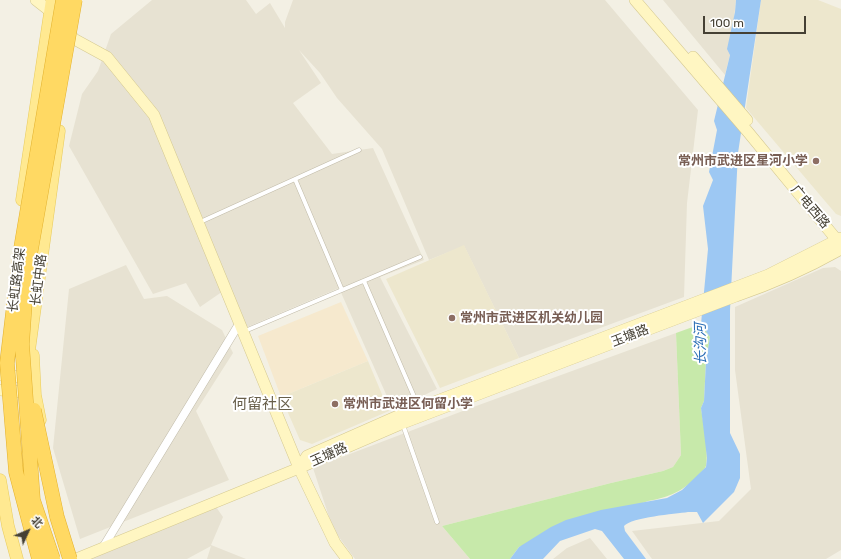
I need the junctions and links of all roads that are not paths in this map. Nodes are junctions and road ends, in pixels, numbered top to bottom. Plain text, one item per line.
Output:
1 (36, 0) edge
2 (63, 0) edge
3 (74, 0) edge
4 (82, 0) edge
5 (635, 0) edge
6 (645, 0) edge
7 (51, 5) edge
8 (74, 39) junction
9 (716, 90) junction
10 (359, 150) dead end
11 (295, 179) junction
12 (198, 224) junction
13 (840, 242) edge
14 (420, 257) dead end
15 (364, 281) junction
16 (16, 285) junction
17 (342, 290) junction
18 (7, 327) junction
19 (241, 328) junction
20 (22, 344) junction
21 (0, 360) edge
22 (2, 376) edge
23 (30, 378) junction
24 (2, 390) edge
25 (30, 393) junction
26 (420, 412) junction
27 (401, 419) junction
28 (299, 468) junction
29 (0, 480) edge
30 (437, 522) dead end
31 (102, 549) junction
32 (17, 559) edge
33 (28, 559) edge
34 (33, 559) edge
35 (39, 559) edge
36 (52, 559) edge
37 (58, 559) edge
38 (70, 559) edge
39 (76, 559) edge
40 (347, 559) edge

1 - 7 street
2 - 16 highway, 长虹路高架, bridge
3 - 20 highway, 长虹路高架, bridge
4 - 8 main road, 长虹中路
5 - 9 street
6 - 9 street
7 - 8 street
7 - 18 main road, 长虹中路
8 - 12 street
8 - 23 main road, 长虹中路
9 - 13 street, 广电西路
10 - 11 lane
11 - 12 lane
11 - 17 lane
12 - 19 street
13 - 26 street, 玉塘路
14 - 15 lane
15 - 17 lane
15 - 26 lane
16 - 33 highway, bridge
16 - 35 highway, 长虹路高架, bridge
17 - 19 lane
18 - 21 main road
18 - 22 main road, 长虹中路
19 - 28 street
19 - 31 street
20 - 36 highway, 长虹路高架, bridge
20 - 38 highway, bridge
22 - 23 street
22 - 24 main road, 长虹中路
23 - 25 main road, 长虹中路
24 - 25 street
24 - 34 main road, 长虹中路
25 - 37 main road
25 - 39 main road
26 - 27 street, 玉塘路
27 - 28 street, 玉塘路
27 - 30 lane
28 - 31 street, 玉塘路
28 - 40 street
29 - 32 main road
31 - 39 street, 玉塘路

